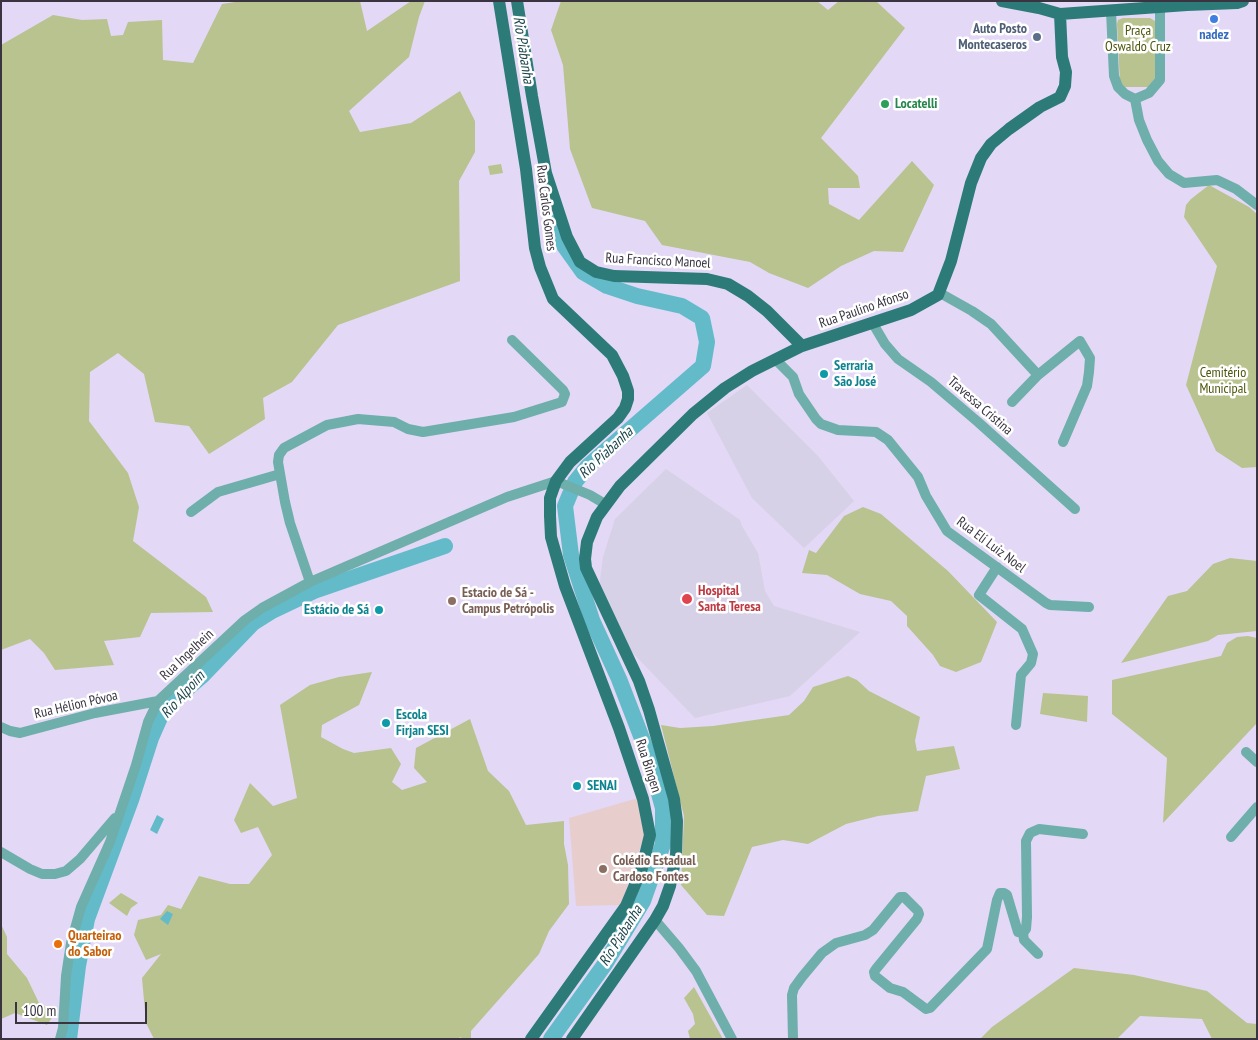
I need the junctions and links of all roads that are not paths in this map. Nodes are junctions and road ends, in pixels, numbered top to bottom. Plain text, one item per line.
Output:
1 (499, 1) edge
2 (517, 1) edge
3 (1002, 1) edge
4 (1243, 1) edge
5 (1160, 8) junction
6 (1111, 11) junction
7 (1060, 14) junction
8 (520, 20) junction
9 (501, 23) junction
10 (1135, 99) junction
11 (1257, 205) edge
12 (940, 293) junction
13 (872, 322) junction
14 (512, 340) dead end
15 (802, 346) junction
16 (775, 359) junction
17 (1038, 375) junction
18 (1012, 402) dead end
19 (1064, 442) dead end
20 (280, 474) junction
21 (556, 481) junction
22 (605, 504) junction
23 (1075, 509) dead end
24 (191, 512) dead end
25 (997, 567) junction
26 (310, 582) junction
27 (1090, 608) dead end
28 (158, 701) junction
29 (1016, 724) dead end
30 (1, 727) edge
31 (1246, 752) dead end
32 (1257, 762) edge
33 (1257, 807) edge
34 (121, 812) junction
35 (1083, 834) dead end
36 (1231, 837) dead end
37 (1, 852) edge
38 (655, 920) junction
39 (1023, 933) junction
40 (1038, 954) dead end
41 (60, 1039) edge
42 (531, 1039) edge
43 (572, 1039) edge
44 (732, 1039) edge
45 (793, 1039) edge

1 - 9 main road, Rua Carlos Gomes
2 - 8 main road, Rua Francisco Manoel
3 - 7 main road
4 - 5 main road
5 - 6 main road
5 - 10 street
6 - 7 main road
6 - 10 street
7 - 12 main road
8 - 9 main road
8 - 15 main road, Rua Francisco Manoel
9 - 21 main road, Rua Carlos Gomes
10 - 11 street
12 - 13 main road, Rua Paulino Afonso
12 - 17 street
13 - 15 main road, Rua Paulino Afonso
13 - 23 street, Travessa Cristina
14 - 20 street
15 - 16 main road, Rua Paulino Afonso
16 - 22 main road, Rua Paulino Afonso
16 - 25 street, Rua Eli Luiz Noel
17 - 18 street
17 - 19 street
20 - 24 street
20 - 26 street
21 - 22 street
21 - 26 street, Rua Ingelhein
21 - 42 main road, Rua Bingen
22 - 38 main road, Rua Bingen
25 - 27 street, Rua Eli Luiz Noel
25 - 29 street
26 - 28 street, Rua Ingelhein
28 - 30 street, Rua Hélion Póvoa
28 - 34 street, Rua Ingelhein
31 - 32 street
33 - 36 street
34 - 37 street
34 - 41 street, Rua Ingelhein
35 - 39 street
38 - 43 main road, Rua Bingen
38 - 44 street
39 - 40 street
39 - 45 street

